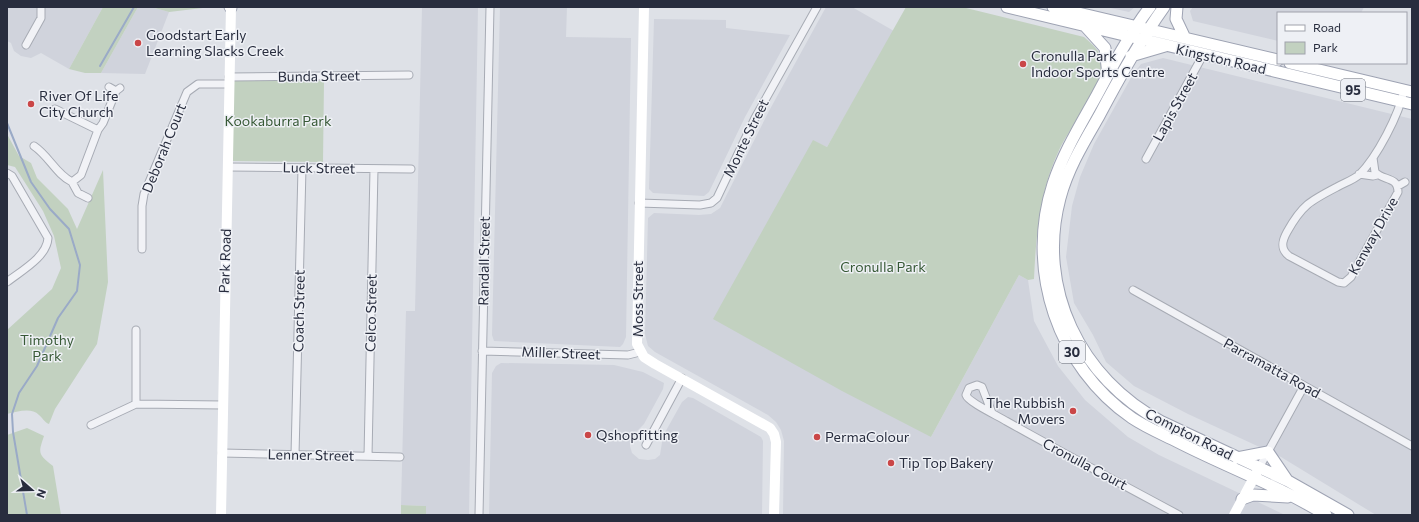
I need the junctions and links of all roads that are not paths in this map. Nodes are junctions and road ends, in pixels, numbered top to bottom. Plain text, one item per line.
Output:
1 (41, 7) edge
2 (230, 7) edge
3 (490, 7) edge
4 (644, 7) edge
5 (816, 7) edge
6 (1007, 7) edge
7 (1053, 7) edge
8 (1150, 7) edge
9 (1164, 7) edge
10 (1177, 7) edge
11 (1085, 26) junction
12 (1136, 27) junction
13 (1148, 30) junction
14 (1129, 37) junction
15 (1185, 38) junction
16 (1141, 40) junction
17 (26, 46) dead end
18 (1165, 46) junction
19 (1203, 55) junction
20 (1131, 56) junction
21 (1277, 60) edge
22 (1294, 64) edge
23 (409, 75) dead end
24 (1108, 75) junction
25 (229, 80) junction
26 (109, 87) dead end
27 (1408, 91) edge
28 (1407, 103) edge
29 (55, 109) dead end
30 (98, 130) junction
31 (34, 146) dead end
32 (1373, 158) junction
33 (1146, 159) dead end
34 (228, 167) junction
35 (302, 168) junction
36 (374, 169) junction
37 (411, 169) dead end
38 (7, 173) edge
39 (1359, 174) junction
40 (1377, 175) junction
41 (72, 182) junction
42 (1405, 182) dead end
43 (1398, 186) junction
44 (88, 198) dead end
45 (639, 203) junction
46 (142, 249) dead end
47 (7, 282) edge
48 (1133, 290) dead end
49 (136, 330) dead end
50 (482, 351) junction
51 (640, 352) junction
52 (682, 378) junction
53 (1304, 386) junction
54 (136, 404) junction
55 (223, 405) junction
56 (992, 412) dead end
57 (91, 425) dead end
58 (646, 445) dead end
59 (1412, 446) edge
60 (1268, 452) junction
61 (222, 453) junction
62 (296, 455) junction
63 (368, 456) junction
64 (400, 457) dead end
65 (1237, 458) junction
66 (1256, 473) junction
67 (1288, 481) junction
68 (1295, 498) junction
69 (1242, 499) junction
70 (221, 515) edge
71 (479, 515) edge
72 (774, 515) edge
73 (1179, 515) edge
74 (1234, 515) edge
75 (1326, 515) edge
76 (1348, 515) edge

1 - 17 street
2 - 25 street, Park Road
3 - 50 street, Randall Street
4 - 45 street, Moss Street
5 - 45 street, Monte Street
6 - 11 main road, Kingston Road / 95
7 - 12 main road, Kingston Road
8 - 12 main road, Compton Road / 30
9 - 13 main road, Compton Road / 30
10 - 15 main road
11 - 14 main road, Kingston Road / 95
11 - 24 main road
12 - 13 main road, Kingston Road
12 - 14 main road, Compton Road / 30
13 - 15 main road, Kingston Road
13 - 16 main road, Compton Road / 30
14 - 16 main road, Kingston Road / 95
14 - 24 main road, Compton Road / 30
15 - 21 main road, Kingston Road
16 - 18 main road, Kingston Road / 95
16 - 20 main road, Compton Road / 30
18 - 19 main road, Kingston Road / 95
18 - 20 main road
19 - 28 main road, Kingston Road / 95
19 - 33 street, Lapis Street
20 - 65 main road, Compton Road / 30
22 - 27 main road, 95
23 - 25 street, Bunda Street
24 - 66 main road, Compton Road / 30
25 - 34 street, Park Road
25 - 46 street, Deborah Court
26 - 30 street
27 - 28 street, Kenway Drive
28 - 32 street, Kenway Drive
29 - 30 street
30 - 41 street
31 - 41 street
32 - 39 street, Kenway Drive
32 - 40 street
34 - 35 street, Luck Street
34 - 55 street, Park Road
35 - 36 street, Luck Street
35 - 62 street, Coach Street
36 - 37 street, Luck Street
36 - 63 street, Celco Street
38 - 47 street
39 - 40 street, Kenway Drive
39 - 43 street, Kenway Drive
40 - 43 street, Kenway Drive
41 - 44 street
42 - 43 street, Kenway Drive
45 - 51 street, Moss Street
48 - 53 street, Parramatta Road
49 - 54 street
50 - 51 street, Miller Street
50 - 71 street, Randall Street
51 - 52 street, Moss Street
52 - 58 street
52 - 72 street, Moss Street
53 - 59 street, Parramatta Road
53 - 60 street
54 - 55 street
54 - 57 street
55 - 61 street, Park Road
56 - 73 street, Cronulla Court
60 - 65 main road
60 - 66 street
60 - 67 main road
61 - 62 street, Lenner Street
61 - 70 street, Park Road
62 - 63 street, Lenner Street
63 - 64 street, Lenner Street
65 - 66 main road, Compton Road / 30
66 - 67 main road, Compton Road / 30
66 - 68 main road, Compton Road / 30
66 - 69 street
67 - 76 main road, Compton Road / 30
68 - 69 main road
68 - 75 main road, Compton Road / 30
69 - 74 street

